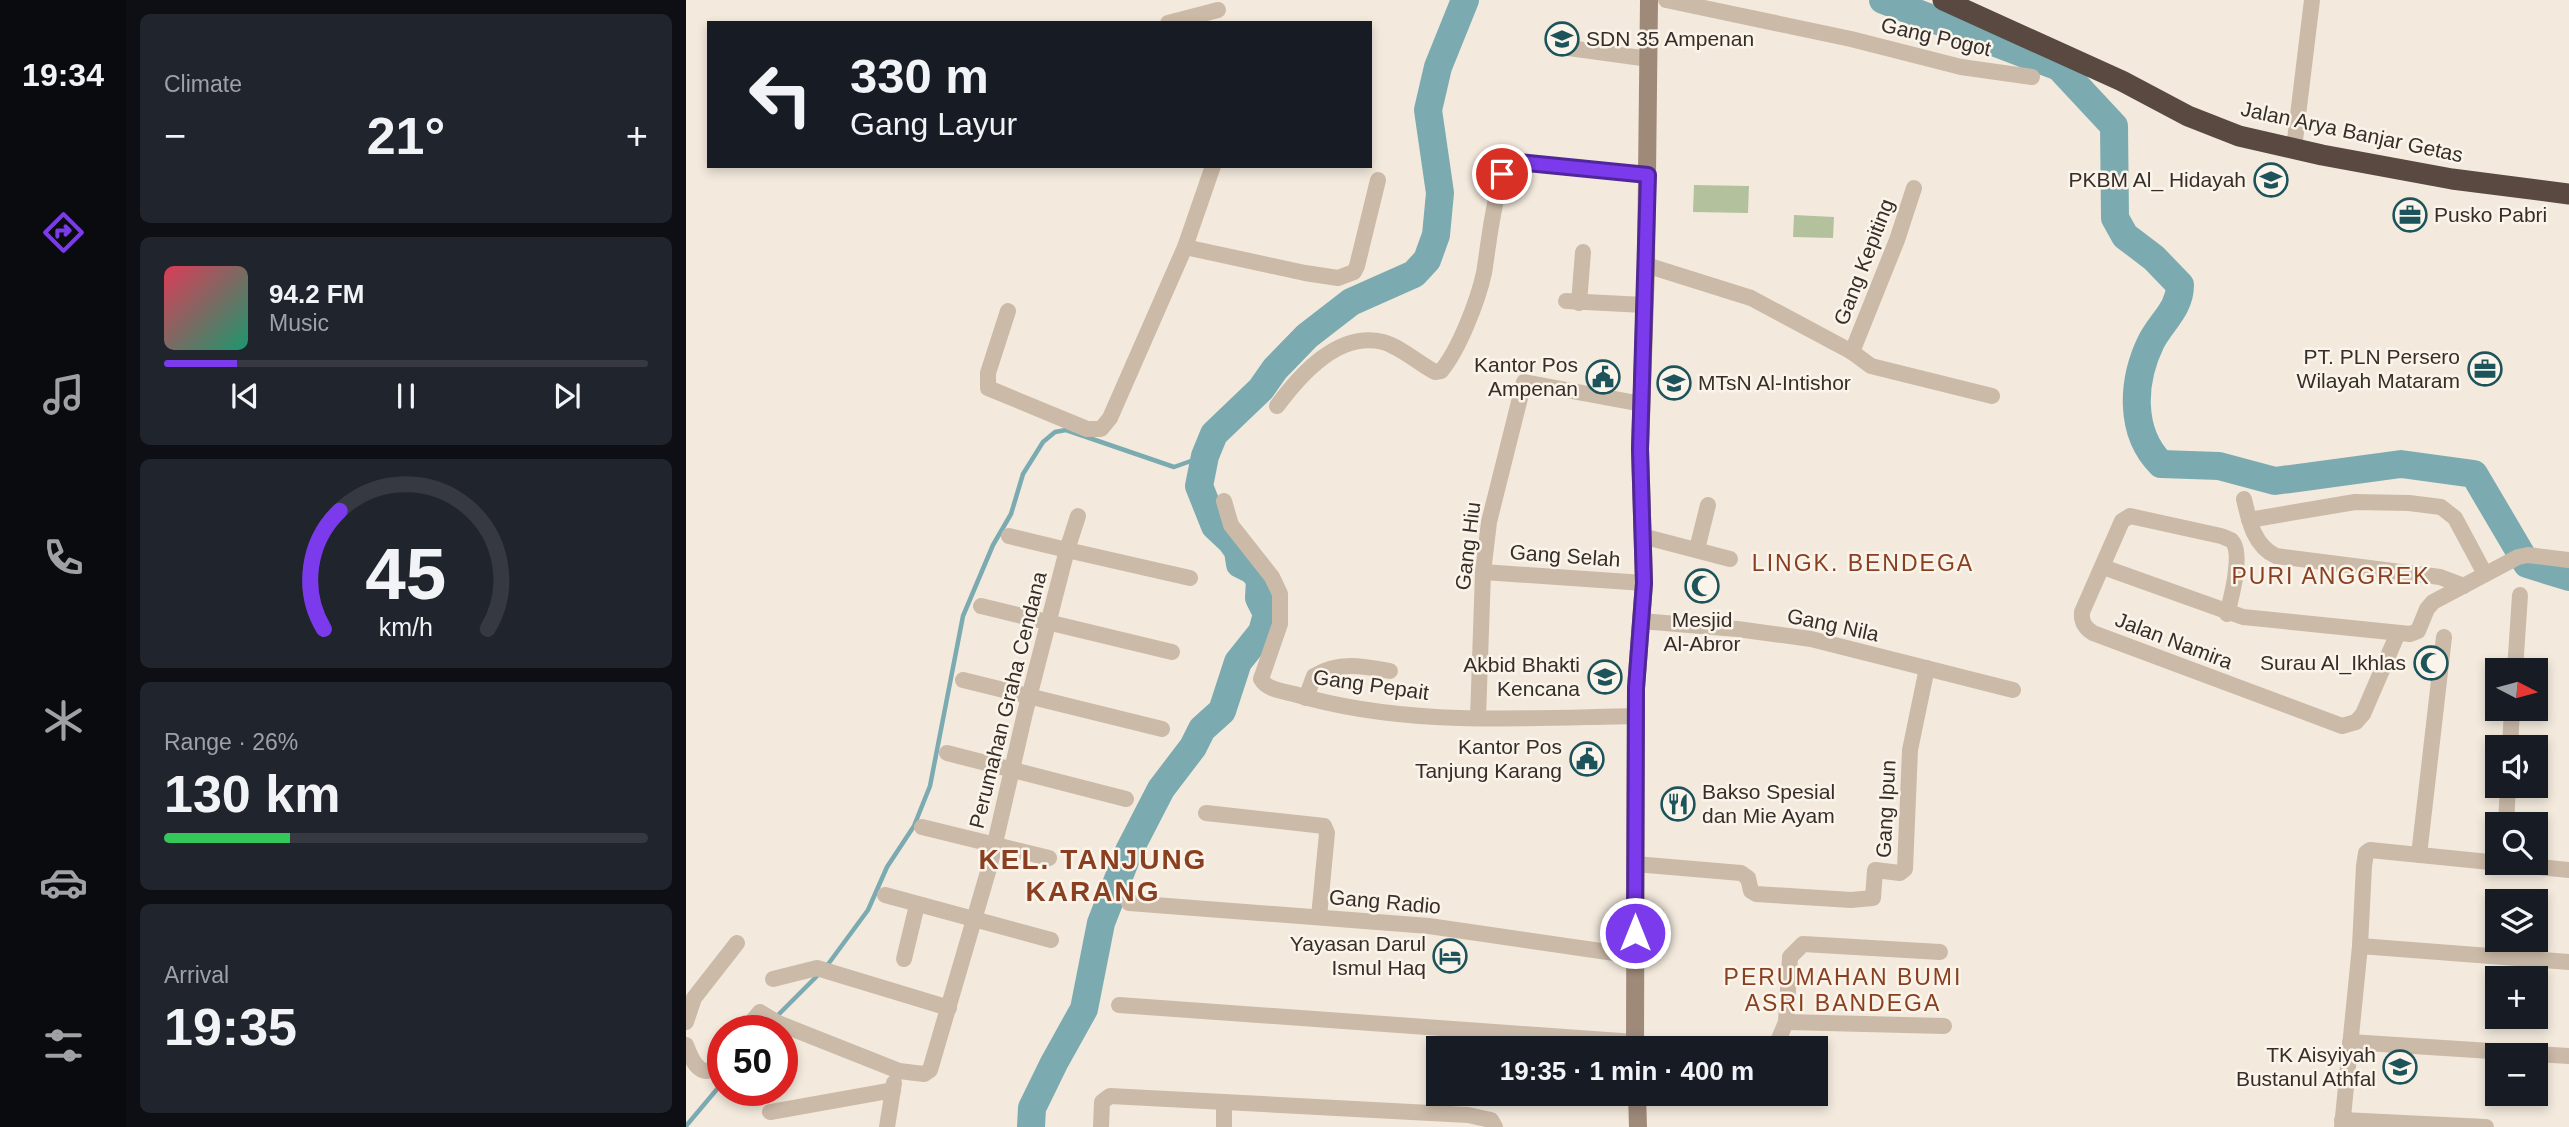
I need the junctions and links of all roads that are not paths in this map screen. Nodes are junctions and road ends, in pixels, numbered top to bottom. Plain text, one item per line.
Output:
1 (1649, 0) edge
2 (1666, 0) edge
3 (1943, 0) edge
4 (2312, 0) edge
5 (1218, 11) edge
6 (1176, 21) edge
7 (1569, 48) dead end
8 (1649, 59) junction
9 (2032, 78) dead end
10 (2294, 148) junction
11 (1212, 168) edge
12 (1648, 175) junction
13 (1378, 180) dead end
14 (1914, 188) dead end
15 (2569, 194) edge
16 (1185, 247) junction
17 (1583, 252) dead end
18 (1646, 265) junction
19 (1644, 305) junction
20 (1008, 311) dead end
21 (1852, 352) junction
22 (1992, 396) dead end
23 (1642, 404) junction
24 (1277, 406) dead end
25 (2244, 499) dead end
26 (1224, 501) dead end
27 (1708, 505) dead end
28 (1078, 516) dead end
29 (2249, 520) junction
30 (1009, 536) dead end
31 (1642, 536) junction
32 (1697, 549) junction
33 (1067, 550) junction
34 (1730, 559) dead end
35 (2569, 560) edge
36 (2103, 567) junction
37 (1483, 572) junction
38 (2485, 574) junction
39 (1189, 578) dead end
40 (1644, 583) junction
41 (2464, 586) junction
42 (2520, 595) dead end
43 (981, 606) dead end
44 (2227, 614) junction
45 (1642, 621) junction
46 (1048, 624) junction
47 (2398, 632) junction
48 (2444, 637) dead end
49 (1172, 652) dead end
50 (2516, 658) edge
51 (1927, 668) junction
52 (1390, 671) dead end
53 (963, 680) dead end
54 (2013, 690) dead end
55 (1030, 696) junction
56 (1306, 698) junction
57 (1636, 716) junction
58 (1478, 718) junction
59 (1162, 729) dead end
60 (947, 753) dead end
61 (1012, 770) junction
62 (1126, 799) dead end
63 (1206, 813) dead end
64 (922, 827) dead end
65 (995, 844) junction
66 (2419, 855) junction
67 (1049, 858) dead end
68 (2485, 861) edge
69 (1635, 864) junction
70 (2548, 868) edge
71 (2569, 870) edge
72 (885, 895) dead end
73 (1129, 904) dead end
74 (917, 905) junction
75 (1319, 917) junction
76 (973, 919) junction
77 (1051, 940) dead end
78 (737, 943) dead end
79 (2368, 947) junction
80 (1940, 951) dead end
81 (1635, 956) junction
82 (904, 959) dead end
83 (2569, 962) edge
84 (773, 979) dead end
85 (1119, 1005) dead end
86 (949, 1008) junction
87 (686, 1022) edge
88 (1786, 1022) junction
89 (1944, 1026) dead end
90 (798, 1029) edge
91 (1519, 1036) edge
92 (1635, 1036) edge
93 (1780, 1036) edge
94 (2350, 1042) junction
95 (686, 1045) edge
96 (2569, 1056) edge
97 (707, 1070) edge
98 (899, 1071) junction
99 (893, 1090) junction
100 (1224, 1102) junction
101 (1637, 1106) edge
102 (770, 1112) dead end
103 (2342, 1123) edge
104 (887, 1127) edge
105 (1101, 1127) edge
106 (1224, 1127) edge
107 (1495, 1127) edge
108 (1638, 1127) edge
109 (2486, 1127) edge

1 - 8 main road
2 - 9 street, Gang Pogot
3 - 10 highway, Jalan Arya Banjar Getas
4 - 10 street
5 - 6 street
7 - 8 street
8 - 12 main road
10 - 15 highway, Jalan Arya Banjar Getas
11 - 16 street
12 - 18 main road
12 - 24 street
13 - 16 street
14 - 21 street, Gang Kepiting
16 - 20 street
17 - 19 street
18 - 19 main road
18 - 21 street, Gang Kepiting
19 - 23 main road
21 - 22 street, Gang Kepiting
23 - 31 main road
23 - 37 street, Gang Hiu
25 - 29 street
26 - 56 street, Gang Pepait
27 - 32 street
28 - 33 street
29 - 38 street
29 - 41 street
30 - 33 street
31 - 32 street
31 - 40 main road
32 - 34 street
33 - 39 street, Perumahan Graha Cendana
33 - 46 street, Perumahan Graha Cendana
35 - 38 street
36 - 44 street
36 - 44 street
36 - 47 street, Jalan Namira
37 - 40 street, Gang Selah
37 - 58 street, Gang Hiu
38 - 41 street
40 - 45 main road
41 - 47 street
42 - 50 street
43 - 46 street
44 - 47 street
45 - 51 street, Gang Nila
45 - 57 main road
46 - 49 street
46 - 55 street, Perumahan Graha Cendana
48 - 66 street
51 - 54 street, Gang Nila
51 - 69 street, Gang Ipun
52 - 56 street
53 - 55 street
55 - 59 street
55 - 61 street, Perumahan Graha Cendana
56 - 58 street, Gang Pepait
57 - 58 street, Gang Pepait
57 - 69 main road
60 - 61 street
61 - 62 street
61 - 65 street, Perumahan Graha Cendana
63 - 75 street
64 - 65 street
65 - 67 street
65 - 76 street, Perumahan Graha Cendana
66 - 68 street
66 - 79 street
69 - 81 main road
70 - 71 street
72 - 74 street
73 - 75 street, Gang Radio
74 - 76 street
74 - 82 street
75 - 81 street, Gang Radio
76 - 77 street
76 - 86 street, Perumahan Graha Cendana
78 - 87 street
79 - 83 street
79 - 94 street
80 - 88 street
81 - 92 main road
84 - 86 street
85 - 91 street
86 - 98 street, Perumahan Graha Cendana
88 - 89 street
88 - 93 street
90 - 98 street
94 - 96 street
94 - 103 street
95 - 97 street
98 - 99 street
99 - 102 street
99 - 104 street
100 - 105 street
100 - 106 street
100 - 107 street
101 - 108 main road
103 - 109 street

